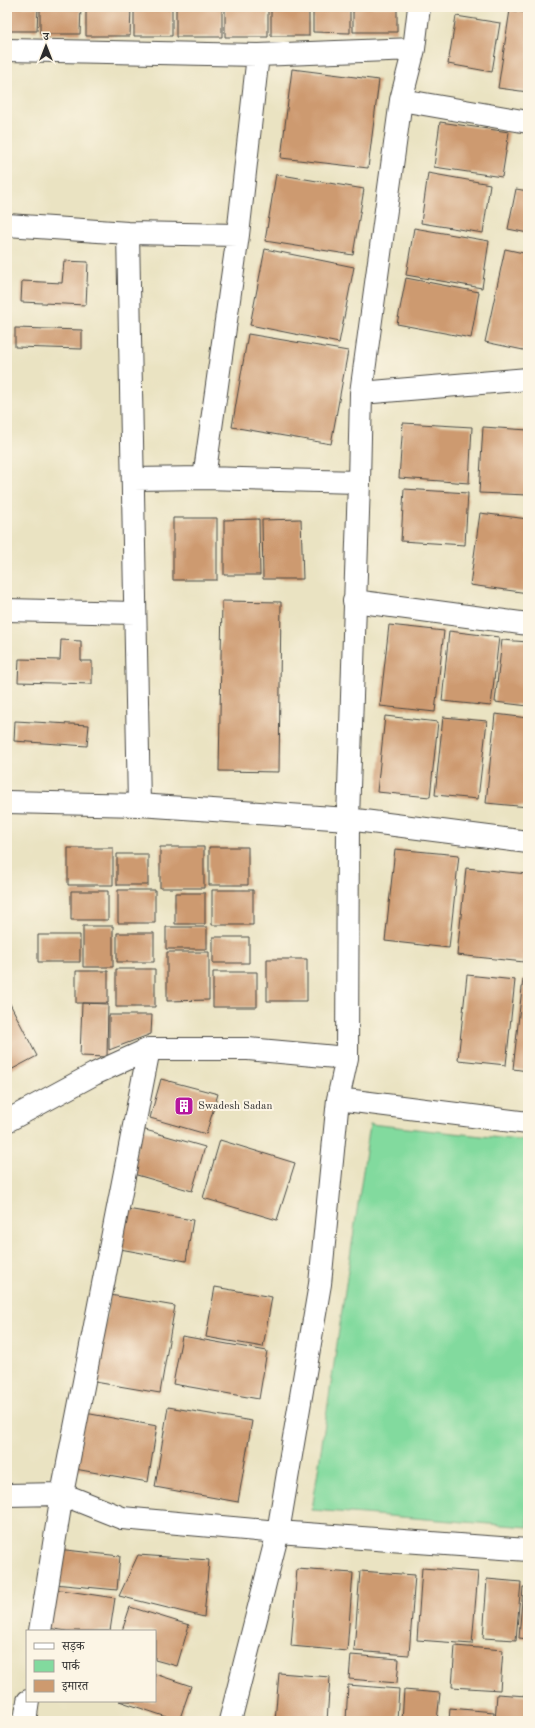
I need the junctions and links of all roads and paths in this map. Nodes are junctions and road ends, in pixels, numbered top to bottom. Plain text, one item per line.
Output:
1 (419, 7) edge
2 (7, 50) edge
3 (414, 50) junction
4 (258, 55) junction
5 (401, 100) junction
6 (528, 122) edge
7 (7, 225) edge
8 (128, 233) junction
9 (238, 235) junction
10 (528, 379) edge
11 (361, 393) junction
12 (133, 478) junction
13 (204, 478) junction
14 (360, 482) junction
15 (354, 601) junction
16 (7, 610) edge
17 (135, 613) junction
18 (528, 624) edge
19 (7, 802) edge
20 (139, 805) junction
21 (348, 819) junction
22 (528, 842) edge
23 (149, 1049) junction
24 (346, 1058) junction
25 (338, 1099) junction
26 (7, 1121) edge
27 (528, 1123) edge
28 (62, 1494) junction
29 (7, 1495) edge
30 (278, 1532) junction
31 (528, 1550) edge
32 (40, 1630) edge
33 (28, 1702) edge
34 (25, 1721) edge
35 (230, 1721) edge

1 - 3 street
2 - 4 street
3 - 4 street
3 - 5 street
4 - 9 street
5 - 6 street
5 - 11 street
7 - 8 street
8 - 9 street
8 - 12 street
9 - 13 street
10 - 11 street
11 - 14 street
12 - 13 street
12 - 17 street
13 - 14 street
14 - 15 street
15 - 18 street
15 - 21 street
16 - 17 street
17 - 20 street
19 - 20 street
20 - 21 street
21 - 22 street
21 - 24 street
23 - 24 street
23 - 26 street
23 - 28 street
24 - 25 street
25 - 27 street
25 - 30 street
28 - 29 street
28 - 30 street
28 - 32 street
30 - 31 street
30 - 35 street
33 - 34 street

